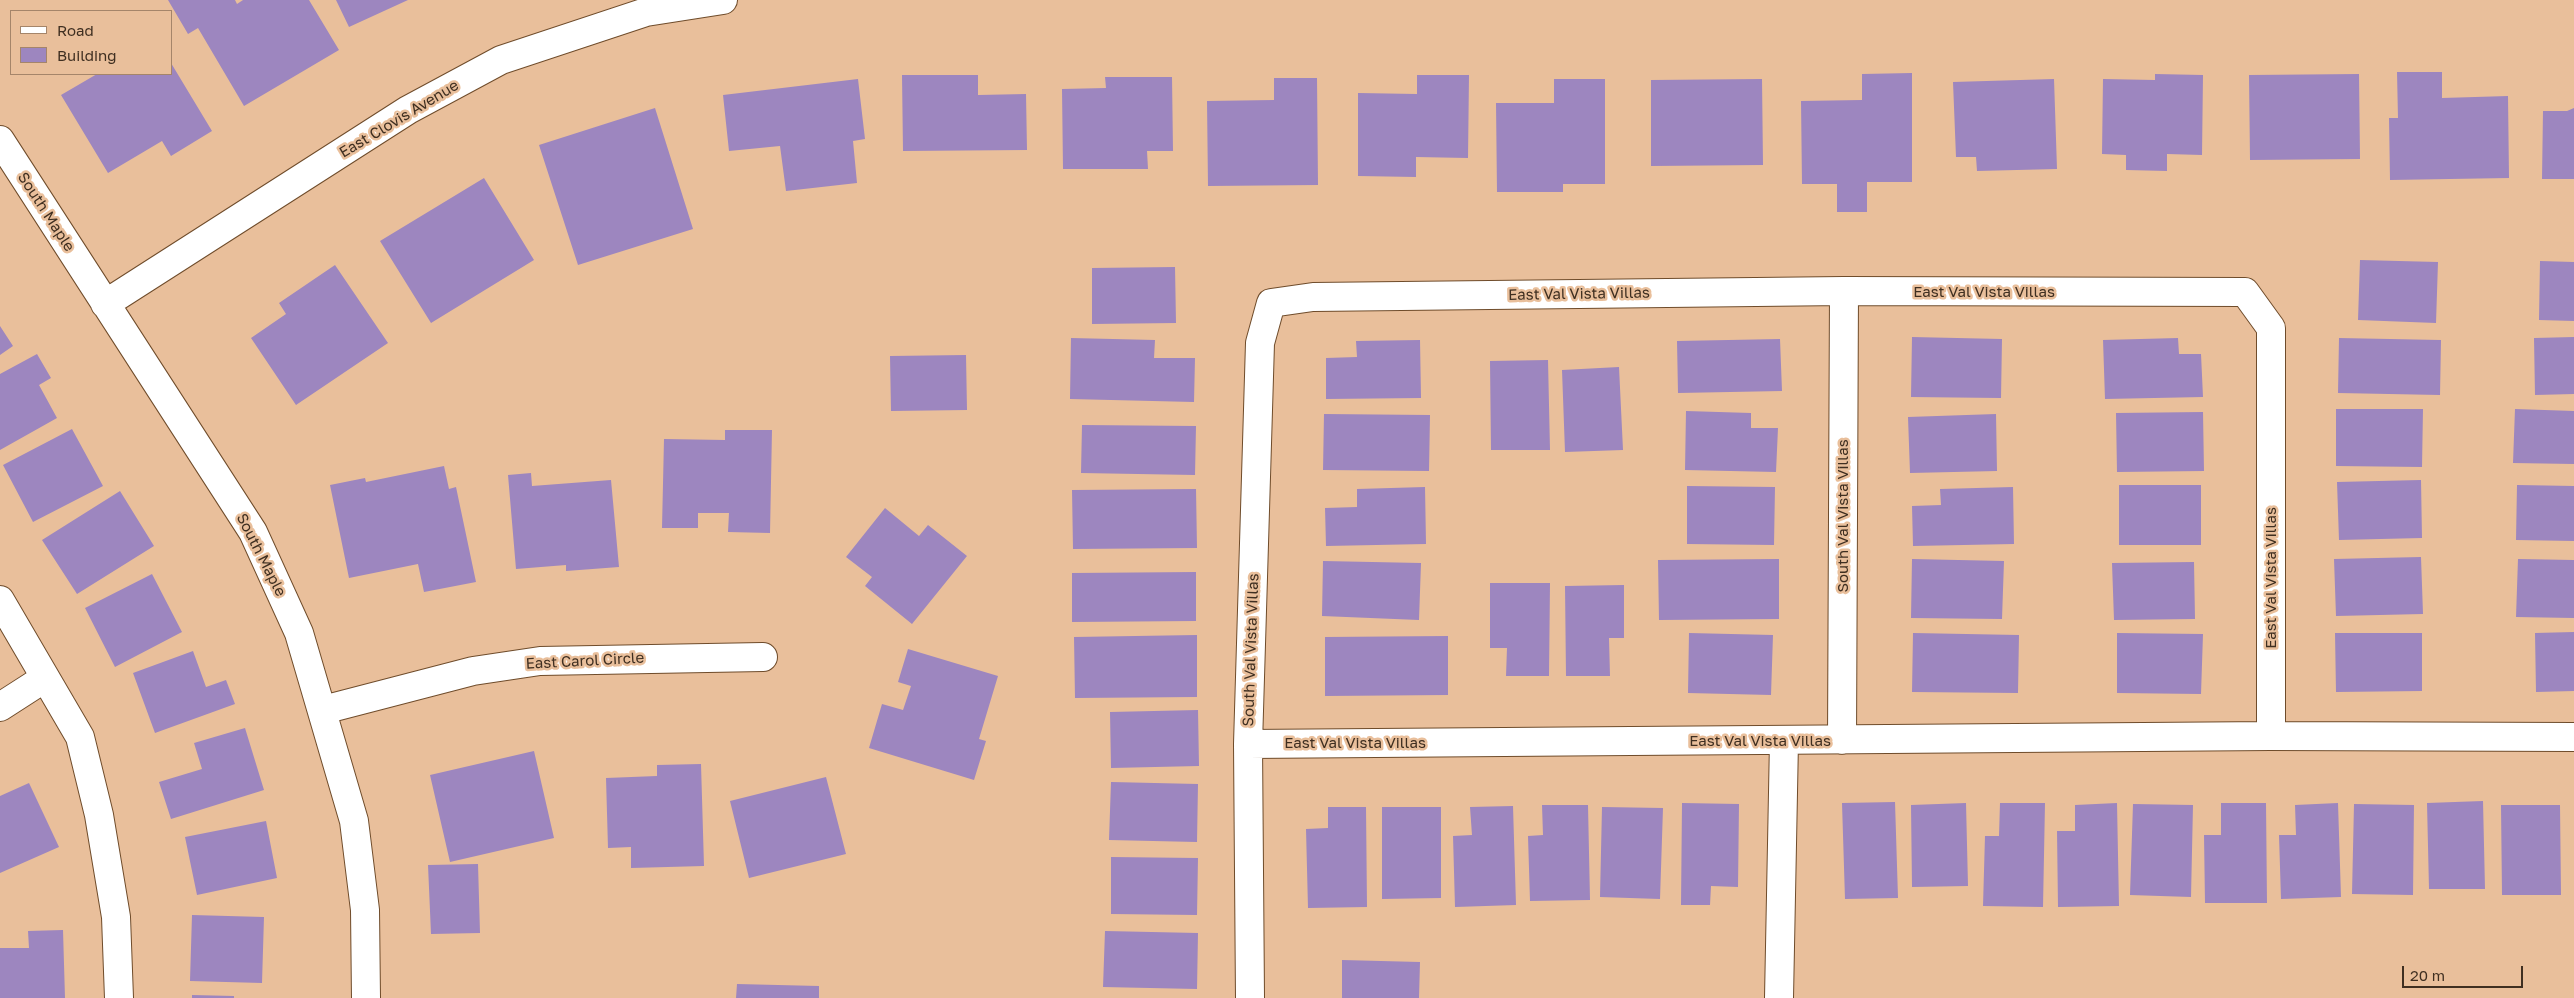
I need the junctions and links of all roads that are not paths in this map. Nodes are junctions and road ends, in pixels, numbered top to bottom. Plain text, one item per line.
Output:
1 (723, 0) edge
2 (0, 140) edge
3 (1844, 291) junction
4 (1272, 303) joint
5 (105, 304) junction
6 (0, 600) edge
7 (762, 657) dead end
8 (45, 678) junction
9 (0, 706) edge
10 (323, 710) junction
11 (2271, 736) junction
12 (2574, 737) edge
13 (1842, 740) junction
14 (1784, 741) junction
15 (1248, 744) junction
16 (119, 998) edge
17 (366, 998) edge
18 (1250, 998) edge
19 (1779, 998) edge

1 - 5 street, East Clovis Avenue
2 - 5 street, South Maple
3 - 4 street, East Val Vista Villas
3 - 11 street, East Val Vista Villas
3 - 13 street, South Val Vista Villas
4 - 15 street, South Val Vista Villas
5 - 10 street, South Maple
6 - 8 street
7 - 10 street, East Carol Circle
8 - 9 street
8 - 16 street
10 - 17 street, South Maple
11 - 12 street, East Val Vista Villas
11 - 13 street, East Val Vista Villas
13 - 14 street, East Val Vista Villas
14 - 15 street, East Val Vista Villas
14 - 19 street
15 - 18 street, South Val Vista Villas

